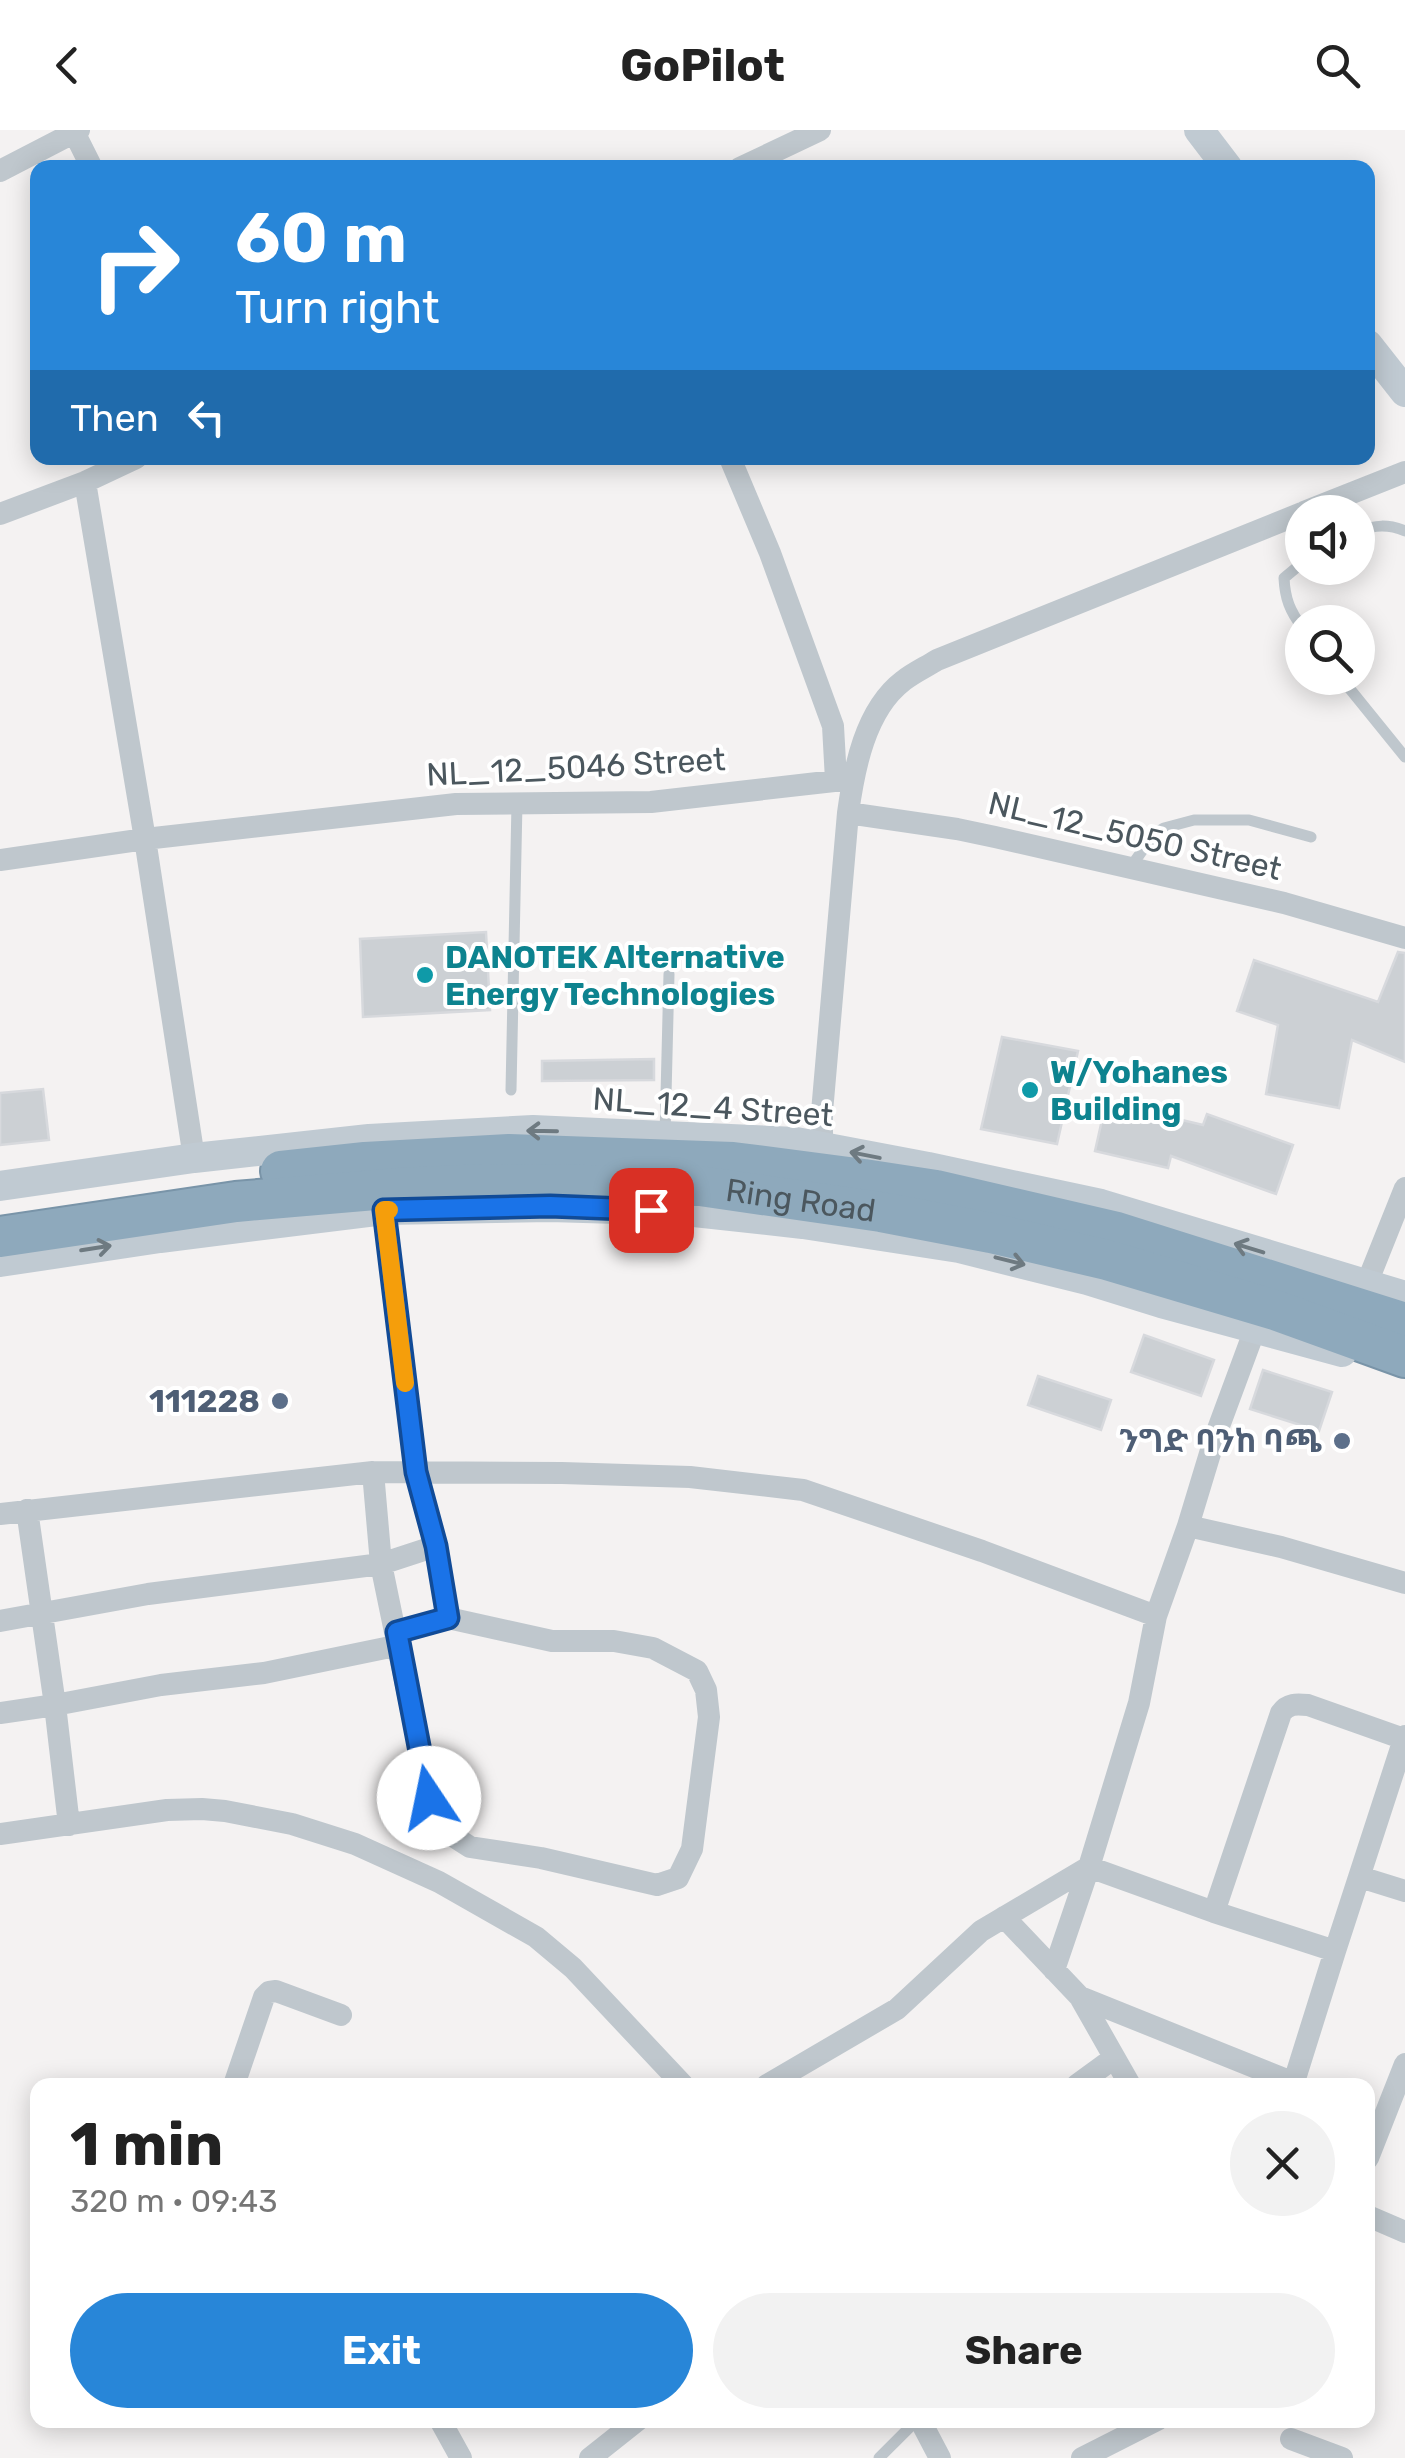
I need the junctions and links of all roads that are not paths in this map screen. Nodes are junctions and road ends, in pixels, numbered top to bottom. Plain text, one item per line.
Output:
1 (820, 130) edge
2 (1199, 130) edge
3 (75, 131) edge
4 (88, 160) edge
5 (757, 160) edge
6 (1222, 160) edge
7 (0, 171) edge
8 (1375, 354) edge
9 (1405, 392) edge
10 (121, 465) edge
11 (733, 465) edge
12 (1405, 472) edge
13 (85, 482) junction
14 (1348, 495) edge
15 (0, 514) edge
16 (1285, 520) edge
17 (1375, 526) edge
18 (1405, 531) edge
19 (1285, 577) edge
20 (1288, 605) edge
21 (1355, 695) edge
22 (1405, 758) edge
23 (844, 780) junction
24 (517, 803) junction
25 (848, 812) junction
26 (1311, 837) dead end
27 (145, 839) junction
28 (0, 860) edge
29 (1130, 868) junction
30 (1405, 938) edge
31 (669, 974) dead end
32 (511, 1090) dead end
33 (666, 1136) junction
34 (822, 1146) junction
35 (194, 1158) junction
36 (0, 1186) edge
37 (1405, 1188) edge
38 (384, 1210) junction
39 (0, 1212) edge
40 (0, 1237) edge
41 (0, 1262) edge
42 (1367, 1284) junction
43 (1405, 1296) edge
44 (1405, 1323) edge
45 (1255, 1328) junction
46 (1405, 1357) edge
47 (1405, 1374) edge
48 (373, 1472) junction
49 (416, 1472) junction
50 (28, 1510) junction
51 (0, 1514) edge
52 (1188, 1526) junction
53 (436, 1546) junction
54 (381, 1564) junction
55 (1405, 1582) edge
56 (42, 1612) junction
57 (1156, 1616) junction
58 (448, 1618) junction
59 (0, 1621) edge
60 (398, 1639) junction
61 (55, 1706) junction
62 (0, 1713) edge
63 (1404, 1738) edge
64 (69, 1825) junction
65 (0, 1834) edge
66 (1089, 1867) junction
67 (1360, 1878) junction
68 (1405, 1891) edge
69 (1214, 1912) junction
70 (1004, 1917) junction
71 (1334, 1950) junction
72 (1054, 1970) junction
73 (1080, 1997) junction
74 (341, 2015) dead end
75 (1114, 2058) junction
76 (1405, 2064) edge
77 (236, 2078) edge
78 (676, 2078) edge
79 (779, 2078) edge
80 (1087, 2078) edge
81 (1126, 2078) edge
82 (1279, 2078) edge
83 (1296, 2078) edge
84 (1375, 2140) edge
85 (1375, 2219) edge
86 (1405, 2232) edge
87 (444, 2428) edge
88 (628, 2428) edge
89 (910, 2428) edge
90 (923, 2428) edge
91 (1141, 2428) edge
92 (1290, 2439) edge
93 (461, 2458) edge
94 (590, 2458) edge
95 (879, 2458) edge
96 (940, 2458) edge
97 (1082, 2458) edge
98 (1342, 2458) edge

1 - 5 street
2 - 6 street
3 - 4 street
3 - 7 street
8 - 9 street
10 - 13 street
11 - 23 street
12 - 14 street
13 - 15 street
13 - 27 street
16 - 23 street
17 - 18 lane
19 - 20 lane
21 - 22 lane
23 - 24 street, NL_12_5046 Street
23 - 25 street
24 - 27 street, NL_12_5046 Street
24 - 32 lane
25 - 29 street, NL_12_5050 Street
25 - 34 street
26 - 29 lane
27 - 28 street, NL_12_5046 Street
27 - 35 street
29 - 30 street, NL_12_5050 Street
31 - 33 lane
33 - 34 street, NL_12_4 Street
33 -> 35 street, NL_12_4 Street
42 -> 34 street, NL_12_4 Street
35 - 36 street, NL_12_4 Street
37 - 42 street
41 -> 38 street
38 -> 45 street
38 - 49 street
39 - 44 highway, Ring Road
40 - 46 highway, Ring Road
42 - 43 street, NL_12_4 Street
45 - 47 street
45 - 52 street
48 - 49 street
48 - 50 street
48 - 54 street
49 - 53 street
49 - 57 street
50 - 51 street
50 - 56 street
52 - 55 street
52 - 57 street
53 - 54 street
53 - 58 street
54 - 56 street
54 - 60 street
56 - 59 street
56 - 61 street
57 - 66 street
58 - 60 street
58 - 60 street
60 - 61 street
61 - 62 street
61 - 64 street
63 - 67 street
63 - 69 street
64 - 65 street
64 - 78 street
66 - 69 street
66 - 70 street
66 - 72 street
67 - 68 street
67 - 71 street
69 - 71 street
70 - 72 street
70 - 79 street
71 - 83 street
72 - 73 street
73 - 75 street
73 - 82 street
74 - 77 street
75 - 80 street
75 - 81 street
76 - 84 street
85 - 86 street
87 - 93 street
88 - 94 street
89 - 95 lane
90 - 96 street
91 - 97 street
92 - 98 street

